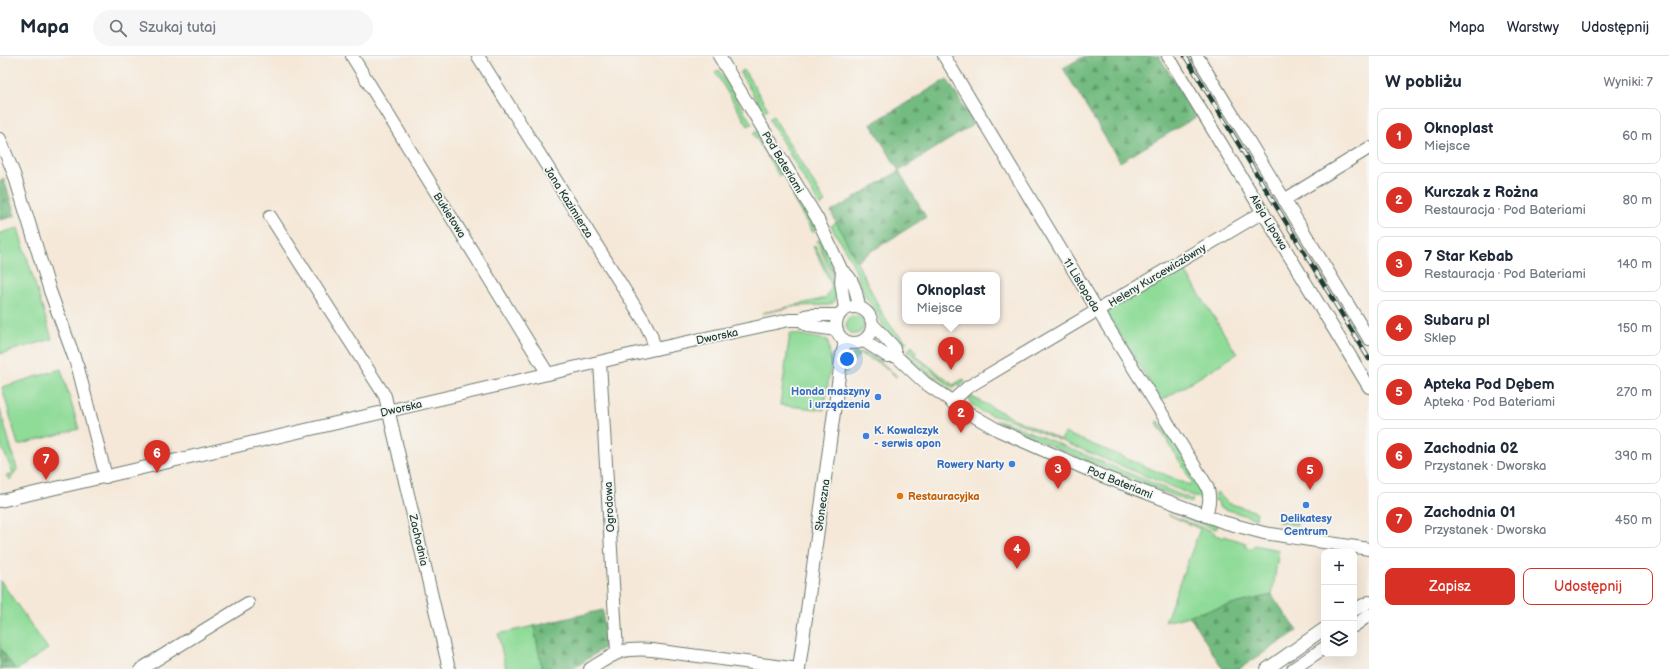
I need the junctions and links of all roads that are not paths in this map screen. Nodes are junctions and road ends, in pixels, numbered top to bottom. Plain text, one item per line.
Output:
1 (352, 56) edge
2 (478, 56) edge
3 (719, 56) edge
4 (944, 56) edge
5 (1168, 56) edge
6 (1197, 56) edge
7 (1, 145) edge
8 (1369, 148) edge
9 (1284, 200) junction
10 (1263, 212) junction
11 (270, 216) dead end
12 (842, 271) junction
13 (859, 307) junction
14 (1098, 310) junction
15 (842, 312) junction
16 (803, 320) junction
17 (873, 325) junction
18 (837, 330) junction
19 (1369, 339) edge
20 (845, 341) junction
21 (864, 341) junction
22 (655, 349) junction
23 (896, 356) junction
24 (600, 362) junction
25 (548, 374) junction
26 (1369, 387) edge
27 (951, 402) junction
28 (390, 410) junction
29 (106, 477) junction
30 (0, 501) edge
31 (1206, 516) junction
32 (1369, 548) edge
33 (1369, 602) edge
34 (248, 603) dead end
35 (1357, 608) edge
36 (1369, 614) edge
37 (1357, 624) edge
38 (1321, 631) edge
39 (1321, 650) edge
40 (617, 652) junction
41 (141, 669) edge
42 (449, 669) edge
43 (590, 669) edge
44 (799, 669) edge
45 (1267, 669) edge
46 (1293, 669) edge

1 - 25 street, Bukietowa
2 - 22 street, Jana Kazimierza
3 - 12 street, Pod Bateriami
4 - 14 street, 11 Listopada
5 - 10 street, Aleja Lipowa
6 - 9 street
7 - 29 street
8 - 9 street
9 - 19 street
10 - 14 street, Heleny Kurcewiczówny
10 - 26 street, Aleja Lipowa
11 - 28 street, Zachodnia
12 - 13 street, Pod Bateriami
12 - 15 street, Pod Bateriami
13 - 15 street
13 - 17 street, Pod Bateriami
14 - 27 street, Heleny Kurcewiczówny
14 - 31 street, 11 Listopada
15 - 16 street, Dworska
15 - 18 street, Pod Bateriami
16 - 18 street, Dworska
16 - 22 street, Dworska
17 - 21 street
17 - 23 street, Pod Bateriami
18 - 20 street
20 - 21 street
20 - 44 street, Słoneczna
21 - 23 street, Pod Bateriami
22 - 24 street, Dworska
23 - 27 street, Pod Bateriami
24 - 25 street, Dworska
24 - 40 street, Ogrodowa
25 - 28 street, Dworska
27 - 31 street, Pod Bateriami
28 - 29 street, Dworska
28 - 42 street, Zachodnia
29 - 30 street, Dworska
31 - 32 street, Pod Bateriami
33 - 35 street
34 - 41 street
36 - 37 street
38 - 45 street
39 - 46 street
40 - 43 street
40 - 44 street

